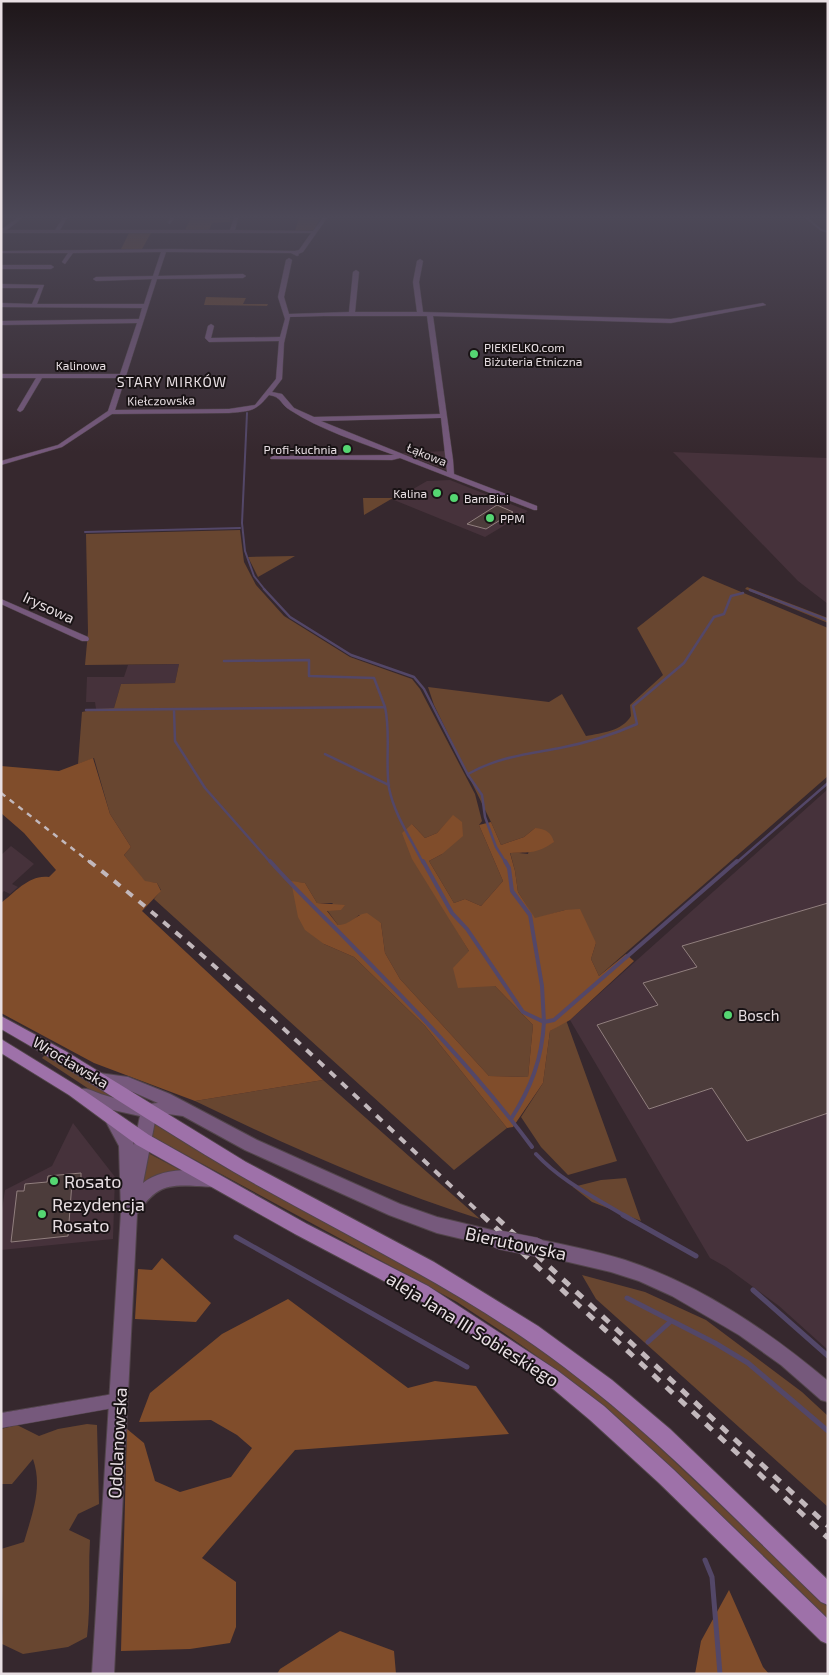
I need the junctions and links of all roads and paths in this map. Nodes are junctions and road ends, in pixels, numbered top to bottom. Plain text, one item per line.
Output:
1 (38, 296) edge
2 (149, 296) edge
3 (281, 296) edge
4 (354, 296) edge
5 (418, 296) edge
6 (1, 304) edge
7 (34, 305) junction
8 (763, 305) dead end
9 (146, 306) junction
10 (352, 314) junction
11 (420, 314) junction
12 (430, 315) junction
13 (287, 316) junction
14 (142, 321) junction
15 (1, 323) edge
16 (211, 326) dead end
17 (282, 338) junction
18 (1, 376) edge
19 (40, 376) junction
20 (123, 376) junction
21 (268, 394) junction
22 (20, 410) dead end
23 (111, 412) junction
24 (444, 416) junction
25 (312, 420) junction
26 (401, 456) junction
27 (273, 458) dead end
28 (1, 463) edge
29 (448, 474) junction
30 (534, 508) dead end
31 (1, 601) edge
32 (85, 639) dead end
33 (1, 1022) edge
34 (1, 1045) edge
35 (99, 1079) junction
36 (74, 1091) junction
37 (142, 1108) junction
38 (190, 1112) junction
39 (118, 1123) junction
40 (143, 1140) junction
41 (214, 1180) junction
42 (129, 1212) junction
43 (828, 1393) edge
44 (119, 1400) junction
45 (1, 1422) edge
46 (828, 1595) edge
47 (828, 1634) edge
48 (103, 1674) edge

1 - 7 street
2 - 9 street
3 - 13 street, Kiełczowska
4 - 10 street
5 - 11 street
6 - 7 street
7 - 9 street
8 - 12 street
9 - 14 street
10 - 11 street
10 - 13 street
11 - 12 street
12 - 24 street
13 - 17 street, Kiełczowska
14 - 15 street
14 - 20 street
16 - 17 street
17 - 21 street, Kiełczowska
18 - 19 street, Kalinowa
19 - 20 street, Kalinowa
19 - 22 street, Kalinowa
20 - 23 street
21 - 23 street, Kiełczowska
21 - 25 street, Łąkowa
23 - 28 street, Kiełczowska
24 - 25 street, Łąkowa
24 - 29 street
25 - 26 street, Łąkowa
26 - 27 street
26 - 29 street, Łąkowa
29 - 30 street, Łąkowa
31 - 32 street, Irysowa
33 - 35 main road, Wrocławska
34 - 36 main road, Wrocławska
35 - 37 main road, Wrocławska
35 - 38 street, Bierutowska
36 - 37 street, Wrocławska
36 - 39 main road, Wrocławska
37 - 38 street, Bierutowska
37 - 40 street, Odolanowska
37 - 46 main road, aleja Jana III Sobieskiego
38 - 43 street, Bierutowska, bridge
39 - 40 main road, Wrocławska
39 - 42 street, Odolanowska
40 - 41 main road, aleja Jana III Sobieskiego
40 - 42 street, Odolanowska
41 - 42 street
41 - 47 main road, aleja Jana III Sobieskiego
42 - 44 street, Odolanowska
44 - 45 street
44 - 48 street, Odolanowska

